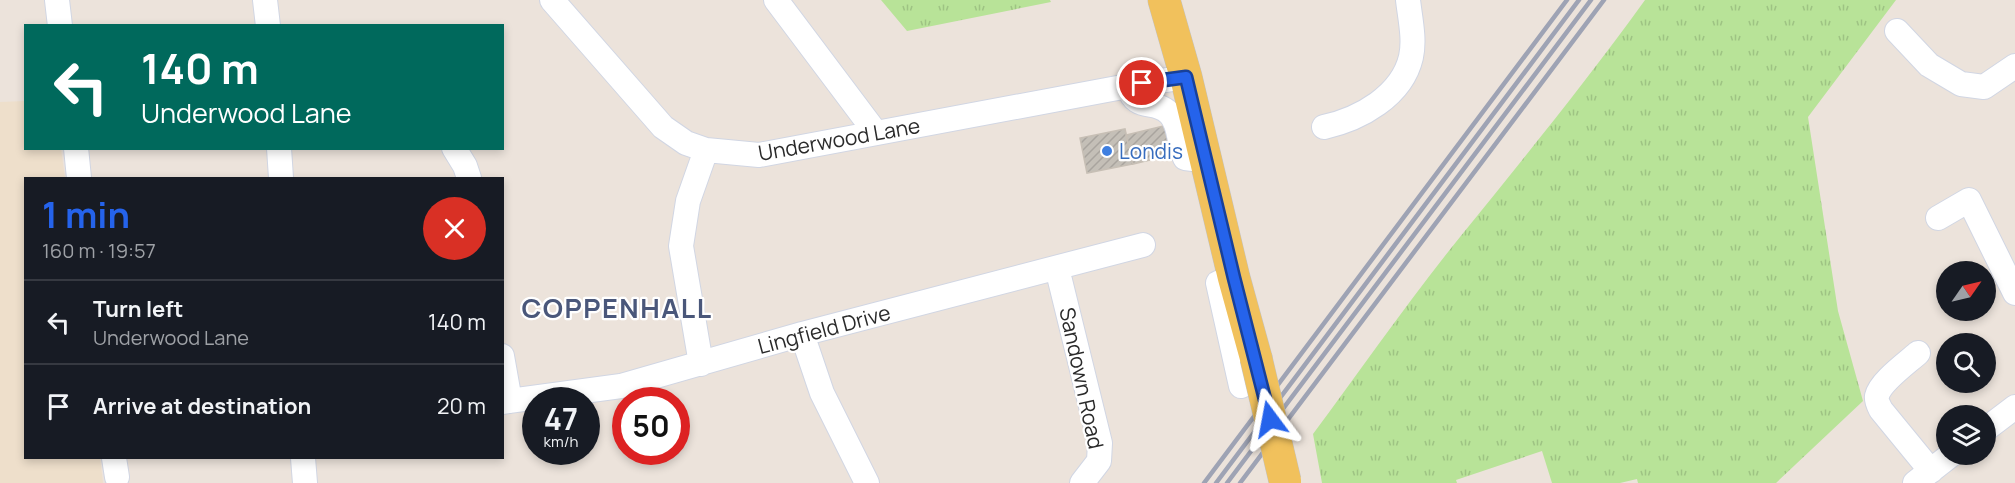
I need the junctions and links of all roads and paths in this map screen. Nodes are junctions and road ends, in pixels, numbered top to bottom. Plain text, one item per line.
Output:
1 (57, 0) edge
2 (265, 0) edge
3 (552, 0) edge
4 (776, 0) edge
5 (1164, 0) edge
6 (1408, 0) edge
7 (60, 24) edge
8 (268, 24) edge
9 (1897, 31) dead end
10 (2015, 66) edge
11 (1186, 77) junction
12 (1128, 86) junction
13 (1324, 128) dead end
14 (876, 133) junction
15 (76, 150) edge
16 (279, 150) edge
17 (455, 150) edge
18 (706, 150) junction
19 (1205, 156) junction
20 (79, 177) edge
21 (281, 177) edge
22 (469, 177) edge
23 (1938, 218) dead end
24 (1143, 245) dead end
25 (1057, 268) junction
26 (1234, 278) junction
27 (2015, 293) edge
28 (802, 334) junction
29 (1918, 353) dead end
30 (700, 364) junction
31 (504, 379) edge
32 (1241, 386) dead end
33 (506, 402) edge
34 (2015, 407) edge
35 (1996, 421) edge
36 (303, 459) edge
37 (1939, 465) edge
38 (1923, 477) edge
39 (1285, 482) edge
40 (305, 483) edge
41 (867, 483) edge
42 (1082, 483) edge

1 - 7 street
2 - 8 street
3 - 18 street, Underwood Lane
4 - 14 street
5 - 11 main road
6 - 13 street
9 - 10 street
11 - 12 street, Underwood Lane
11 - 19 main road
12 - 14 street, Underwood Lane
12 - 19 street
14 - 18 street, Underwood Lane
15 - 20 street
16 - 21 street
17 - 22 street
18 - 30 street
19 - 26 main road
23 - 27 street
24 - 25 street, Lingfield Drive
25 - 28 street, Lingfield Drive
25 - 42 street, Sandown Road
26 - 32 street
26 - 39 main road, bridge
28 - 30 street, Lingfield Drive
28 - 41 street
29 - 38 street
30 - 33 street, Lingfield Drive
31 - 33 street
34 - 35 street
36 - 40 street
37 - 38 street

